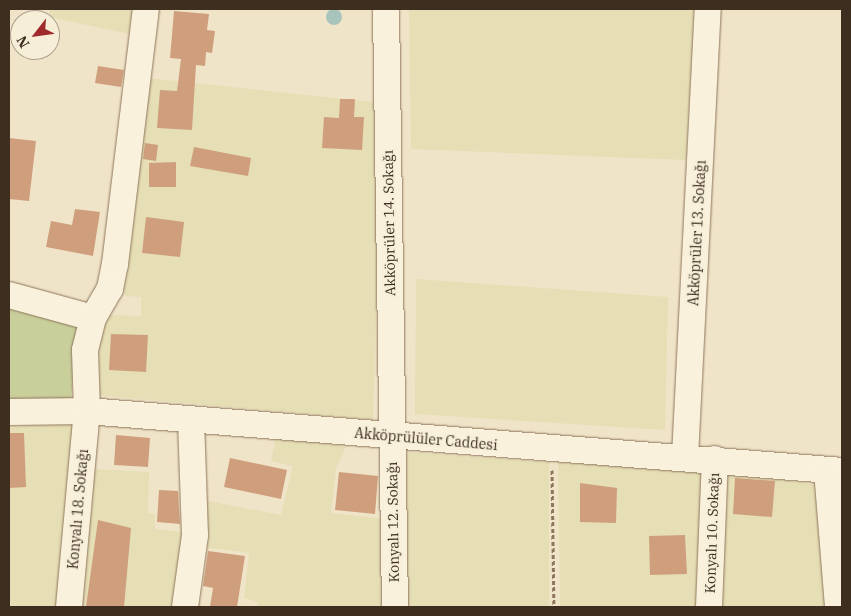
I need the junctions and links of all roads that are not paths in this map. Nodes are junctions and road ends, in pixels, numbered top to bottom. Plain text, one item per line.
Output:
1 (146, 9) edge
2 (386, 9) edge
3 (708, 9) edge
4 (9, 295) edge
5 (93, 318) junction
6 (87, 411) junction
7 (9, 412) edge
8 (191, 420) junction
9 (392, 437) junction
10 (685, 457) junction
11 (715, 459) junction
12 (834, 470) edge
13 (69, 607) edge
14 (185, 607) edge
15 (395, 607) edge
16 (709, 607) edge
17 (838, 607) edge

1 - 5 street, Konyalı 18. Sokağı
2 - 9 street, Akköprüler 14. Sokağı
3 - 10 street, Akköprüler 13. Sokağı
4 - 5 street
5 - 6 street, Konyalı 18. Sokağı
6 - 7 street, Akköprülüler Caddesi
6 - 8 street, Akköprülüler Caddesi
6 - 13 street, Konyalı 18. Sokağı
8 - 9 street, Akköprülüler Caddesi
8 - 14 street
9 - 10 street, Akköprülüler Caddesi
9 - 15 street, Konyalı 12. Sokağı
10 - 11 street, Akköprülüler Caddesi
11 - 12 street, Akköprülüler Caddesi
11 - 16 street, Konyalı 10. Sokağı
12 - 17 street

